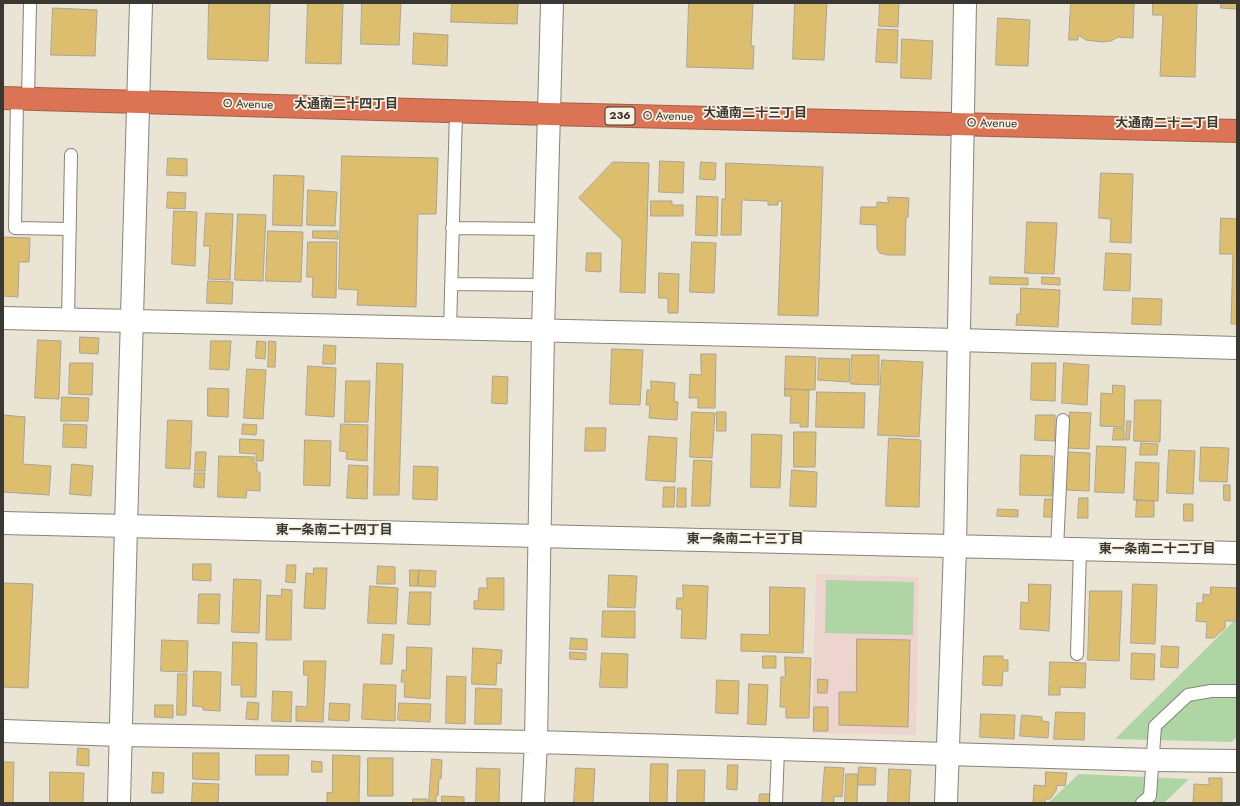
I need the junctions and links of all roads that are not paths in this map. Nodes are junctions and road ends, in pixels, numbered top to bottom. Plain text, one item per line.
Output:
1 (30, 3) edge
2 (141, 3) edge
3 (552, 3) edge
4 (965, 3) edge
5 (16, 99) edge
6 (139, 102) junction
7 (456, 112) junction
8 (549, 114) junction
9 (962, 124) junction
10 (1237, 131) edge
11 (71, 154) dead end
12 (9, 228) edge
13 (452, 228) junction
14 (70, 229) junction
15 (546, 229) junction
16 (451, 284) junction
17 (544, 285) junction
18 (3, 318) edge
19 (68, 320) junction
20 (132, 321) junction
21 (450, 329) junction
22 (543, 331) junction
23 (958, 340) junction
24 (1237, 348) edge
25 (1063, 420) dead end
26 (3, 523) edge
27 (126, 526) junction
28 (540, 536) junction
29 (955, 546) junction
30 (1057, 549) junction
31 (1080, 549) junction
32 (1237, 553) edge
33 (1077, 654) dead end
34 (1237, 691) edge
35 (3, 731) edge
36 (121, 735) junction
37 (536, 742) junction
38 (778, 749) junction
39 (947, 754) junction
40 (1153, 760) junction
41 (1237, 761) edge
42 (119, 803) edge
43 (533, 803) edge
44 (776, 803) edge
45 (946, 803) edge
46 (1142, 803) edge

1 - 5 lane
2 - 6 street
3 - 8 street
4 - 9 street
5 - 6 highway, O Avenue / 236
5 - 12 lane
6 - 7 highway, O Avenue / 236
6 - 20 street
7 - 8 highway, O Avenue / 236
7 - 13 lane
8 - 9 highway, O Avenue / 236
8 - 15 street
9 - 10 highway, O Avenue / 236
9 - 23 street
11 - 14 lane
12 - 14 lane
13 - 15 lane
13 - 16 lane
14 - 19 lane
15 - 17 street
16 - 17 lane
16 - 21 lane
17 - 22 street
18 - 19 street
19 - 20 street
20 - 21 street
20 - 27 street
21 - 22 street
22 - 23 street
22 - 28 street
23 - 24 street
23 - 29 street
25 - 30 lane
26 - 27 street
27 - 28 street
27 - 36 street
28 - 29 street
28 - 37 street
29 - 30 street
29 - 39 street
30 - 31 street
31 - 32 street
31 - 33 lane
34 - 40 lane
35 - 36 street
36 - 37 street
36 - 42 street
37 - 38 street
37 - 43 street
38 - 39 street
38 - 44 lane
39 - 40 street
39 - 45 street
40 - 41 street
40 - 46 lane

